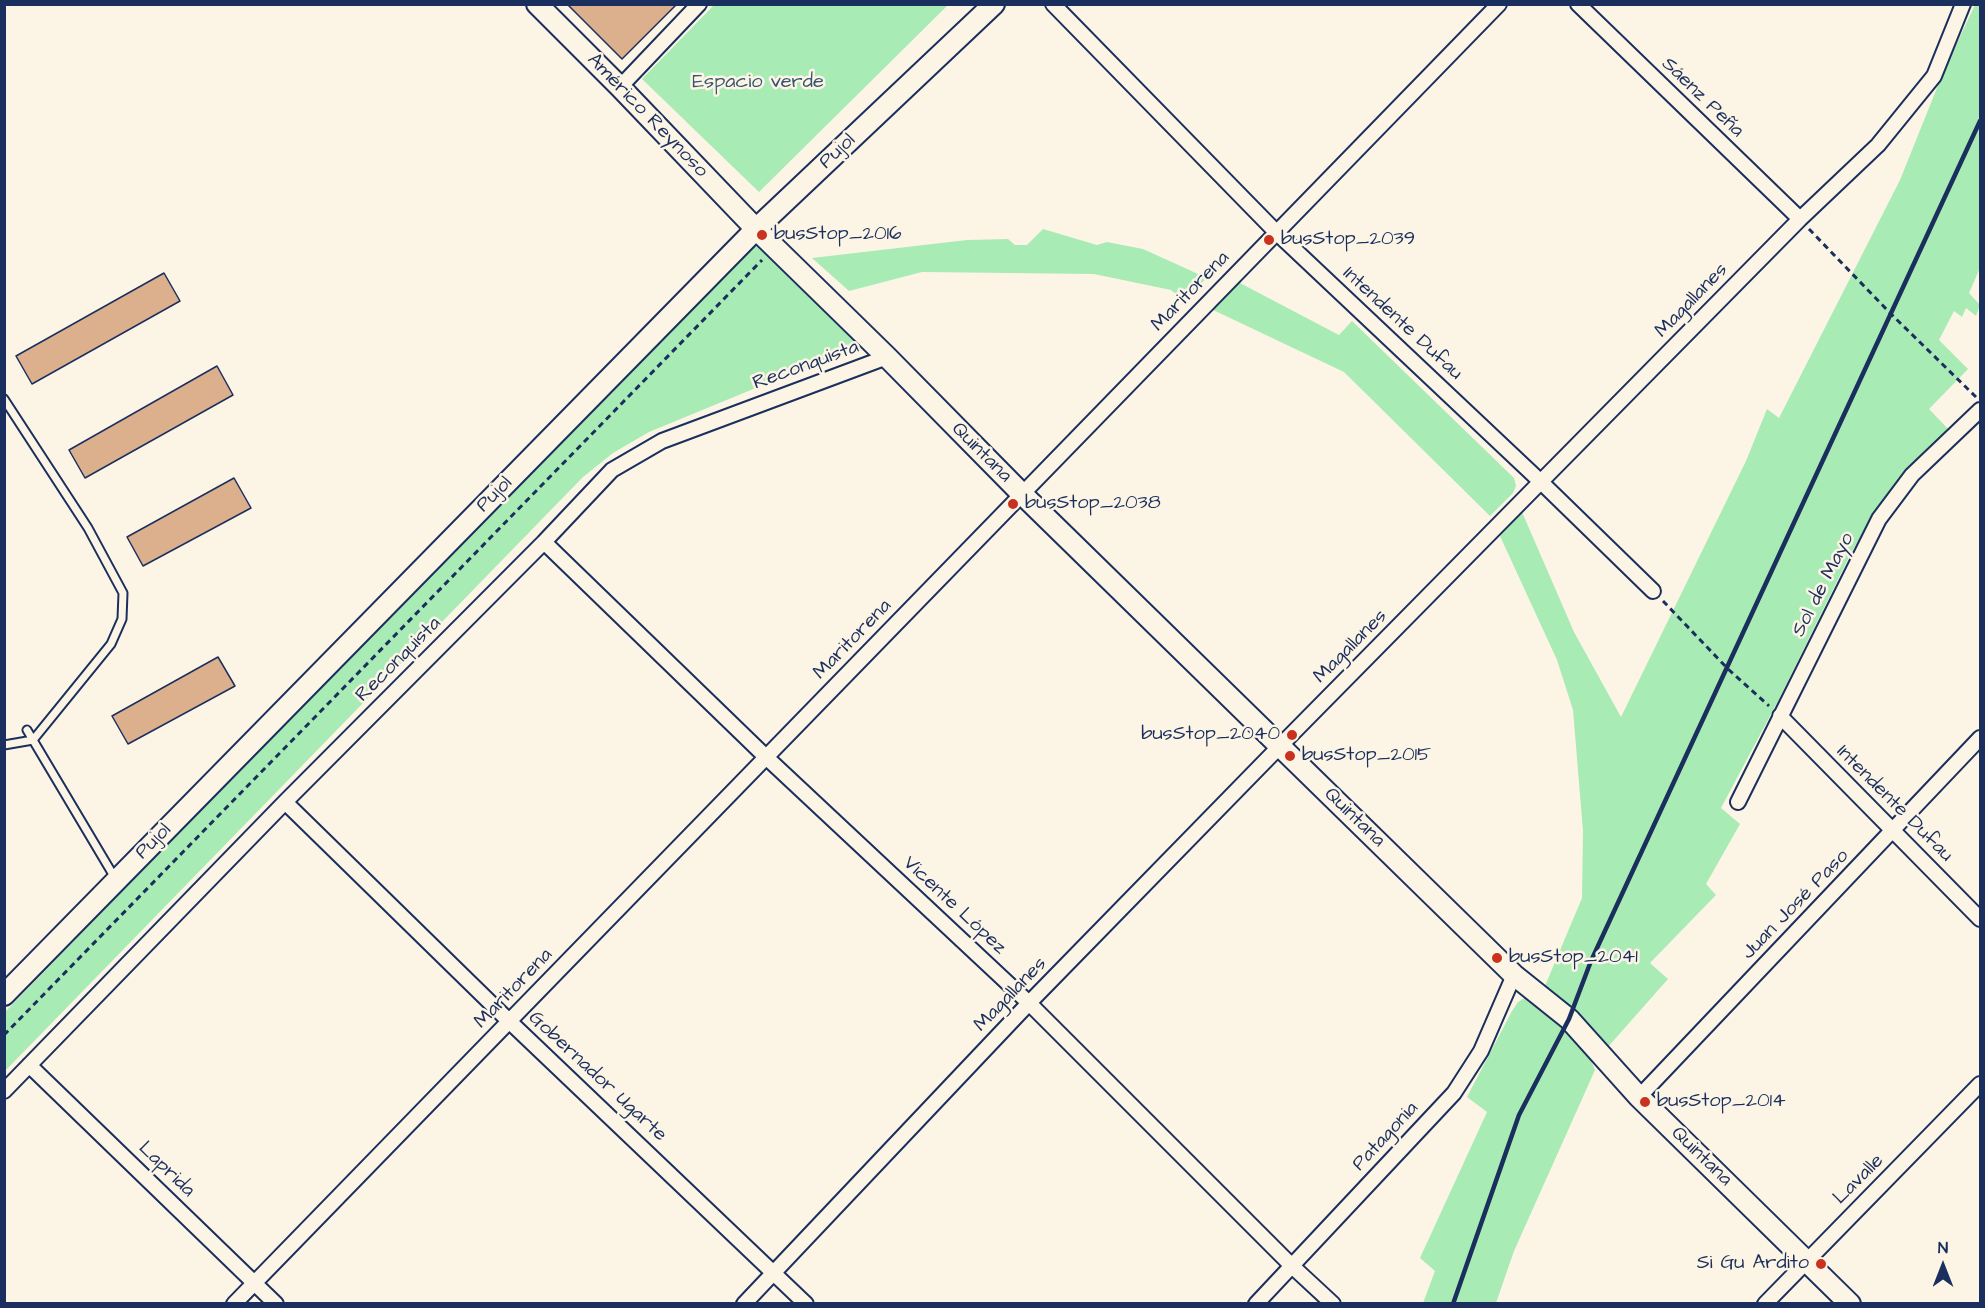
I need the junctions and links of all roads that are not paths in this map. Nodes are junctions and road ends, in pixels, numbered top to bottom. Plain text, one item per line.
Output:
1 (537, 4) edge
2 (699, 4) edge
3 (994, 4) edge
4 (1053, 4) edge
5 (1499, 4) edge
6 (1578, 4) edge
7 (1963, 4) edge
8 (620, 87) junction
9 (1800, 219) junction
10 (756, 230) junction
11 (1276, 233) junction
12 (887, 357) junction
13 (4, 399) edge
14 (1980, 410) edge
15 (1542, 482) junction
16 (1022, 494) junction
17 (544, 542) junction
18 (1653, 591) road end
19 (1780, 716) junction
20 (27, 730) dead end
21 (1980, 738) edge
22 (33, 740) junction
23 (4, 745) edge
24 (1280, 746) junction
25 (766, 757) junction
26 (285, 802) junction
27 (1738, 802) dead end
28 (1893, 832) junction
29 (116, 880) junction
30 (1980, 919) edge
31 (1514, 975) junction
32 (4, 995) edge
33 (1029, 1003) junction
34 (509, 1021) junction
35 (29, 1065) junction
36 (1980, 1084) edge
37 (4, 1091) edge
38 (1639, 1097) junction
39 (1807, 1261) junction
40 (1292, 1266) junction
41 (775, 1272) junction
42 (255, 1283) junction
43 (234, 1304) edge
44 (276, 1304) edge
45 (744, 1304) edge
46 (806, 1304) edge
47 (1256, 1304) edge
48 (1333, 1304) edge
49 (1765, 1304) edge
50 (1850, 1304) edge

1 - 8 street, Américo Reynoso
2 - 8 street
3 - 10 street, Pujol
4 - 11 street, Intendente Dufau
5 - 11 street, Maritorena
6 - 9 street, Sáenz Peña
7 - 9 street, Magallanes
8 - 10 street, Américo Reynoso
9 - 15 street, Magallanes
10 - 12 street, Quintana
10 - 29 street, Pujol
11 - 15 street, Intendente Dufau
11 - 16 street, Maritorena
12 - 16 street, Quintana
12 - 17 street, Reconquista
13 - 22 lane
14 - 19 street, Sol de Mayo
15 - 18 street, Intendente Dufau
15 - 24 street, Magallanes
16 - 24 street, Quintana
16 - 25 street, Maritorena
17 - 25 street, Vicente López
17 - 26 street, Reconquista
19 - 27 street, Sol de Mayo
19 - 28 street, Intendente Dufau
20 - 22 lane
21 - 28 street, Juan José Paso
22 - 23 lane
22 - 29 lane
24 - 31 street, Quintana
24 - 33 street, Magallanes
25 - 33 street, Vicente López
25 - 34 street, Maritorena
26 - 34 street, Gobernador Ugarte
26 - 35 street, Reconquista
28 - 30 street, Intendente Dufau
28 - 38 street, Juan José Paso
29 - 32 street, Pujol
31 - 38 street, Quintana
31 - 40 street, Patagonia
33 - 40 street, Vicente López
33 - 41 street, Magallanes
34 - 41 street, Gobernador Ugarte
34 - 42 street, Maritorena
35 - 37 street, Reconquista
35 - 42 street, Laprida
36 - 39 street, Lavalle
38 - 39 street, Quintana
39 - 49 street, Lavalle
39 - 50 street, Quintana
40 - 47 street, Patagonia
40 - 48 street, Vicente López
41 - 45 street, Magallanes
41 - 46 street, Gobernador Ugarte
42 - 43 street, Maritorena
42 - 44 street, Laprida

